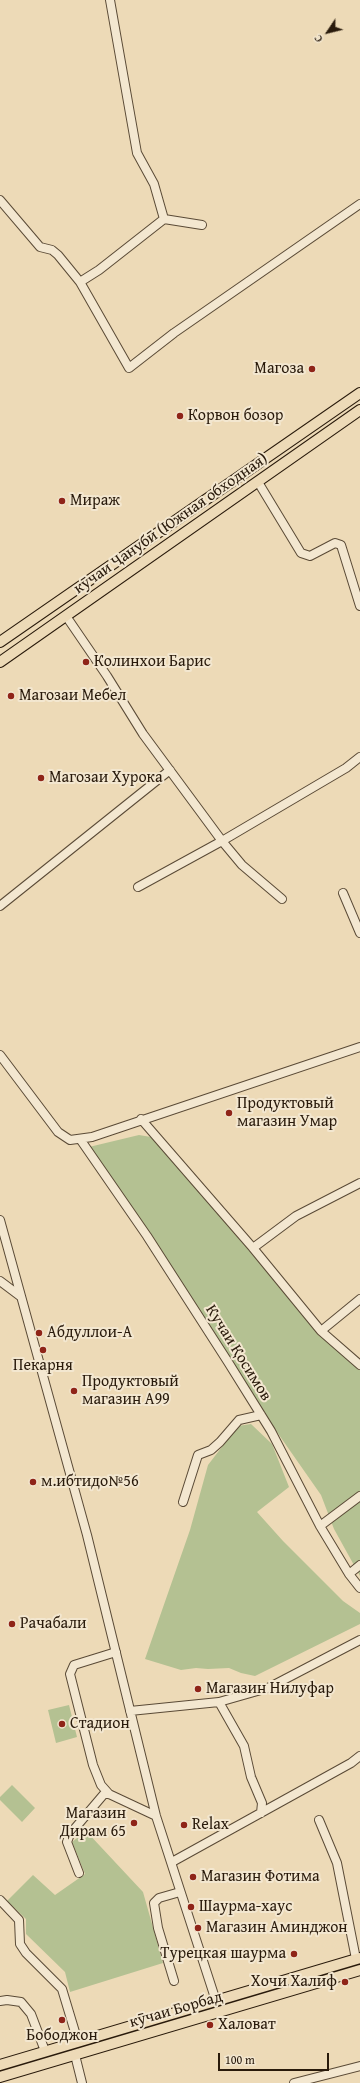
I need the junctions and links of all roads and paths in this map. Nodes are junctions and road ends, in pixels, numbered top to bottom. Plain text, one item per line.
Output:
1 (110, 0) edge
2 (0, 200) edge
3 (360, 204) edge
4 (164, 219) junction
5 (202, 225) dead end
6 (80, 282) junction
7 (360, 393) edge
8 (360, 410) edge
9 (258, 482) junction
10 (360, 606) edge
11 (66, 616) junction
12 (0, 642) edge
13 (0, 662) edge
14 (360, 757) edge
15 (170, 770) junction
16 (222, 841) junction
17 (138, 887) dead end
18 (343, 893) dead end
19 (282, 899) dead end
20 (0, 906) edge
21 (360, 934) edge
22 (360, 1047) edge
23 (0, 1055) edge
24 (3, 1066) edge
25 (141, 1119) junction
26 (80, 1139) junction
27 (360, 1183) edge
28 (0, 1220) edge
29 (253, 1248) junction
30 (0, 1281) edge
31 (20, 1296) junction
32 (360, 1299) edge
33 (321, 1331) junction
34 (360, 1365) edge
35 (261, 1415) junction
36 (360, 1496) edge
37 (183, 1502) dead end
38 (320, 1526) junction
39 (360, 1565) edge
40 (349, 1574) junction
41 (360, 1588) edge
42 (360, 1640) edge
43 (116, 1652) junction
44 (219, 1702) junction
45 (130, 1710) junction
46 (360, 1756) edge
47 (109, 1794) junction
48 (261, 1813) junction
49 (156, 1816) junction
50 (319, 1820) dead end
51 (172, 1862) junction
52 (79, 1873) dead end
53 (180, 1892) junction
54 (0, 1900) edge
55 (358, 1958) edge
56 (360, 1970) edge
57 (174, 1981) dead end
58 (0, 2001) edge
59 (216, 2001) junction
60 (78, 2042) junction
61 (45, 2051) junction
62 (74, 2055) junction
63 (0, 2065) edge
64 (360, 2066) edge
65 (0, 2077) edge
66 (82, 2083) edge
67 (294, 2083) edge

1 - 4 street
2 - 6 street
3 - 6 street
4 - 5 street
4 - 6 street
7 - 12 main road, кӯчаи Ҷанубӣ (Южная обходная)
8 - 9 main road, кӯчаи Ҷанубӣ (Южная обходная)
9 - 10 street
9 - 11 main road, кӯчаи Ҷанубӣ (Южная обходная)
11 - 13 main road, кӯчаи Ҷанубӣ (Южная обходная)
11 - 15 street
14 - 16 street
15 - 16 street
15 - 20 street
16 - 17 street
16 - 19 street
18 - 21 street
22 - 25 street
23 - 24 street
24 - 26 street
25 - 26 street
25 - 29 street
26 - 35 street, Кучаи Қосимов
27 - 29 street
28 - 31 street
29 - 33 street
30 - 31 street
31 - 43 street
32 - 33 street
33 - 34 street
35 - 37 street
35 - 38 street, Кучаи Қосимов
36 - 38 street
38 - 40 street, Кучаи Қосимов
39 - 40 street
40 - 41 street, Кучаи Қосимов
42 - 44 street
43 - 45 street
43 - 47 street
44 - 45 street
44 - 48 street
45 - 49 street
46 - 48 street
47 - 49 street
47 - 52 street
48 - 51 street
49 - 51 street
50 - 55 street
51 - 53 street
53 - 57 street
53 - 59 street
54 - 60 street
55 - 59 main road, кӯчаи Борбад
56 - 62 main road, кӯчаи Борбад
58 - 61 street
59 - 60 main road, кӯчаи Борбад
60 - 61 main road, кӯчаи Борбад
61 - 63 main road, кӯчаи Борбад
62 - 65 main road, кӯчаи Борбад
62 - 66 street
64 - 67 street

